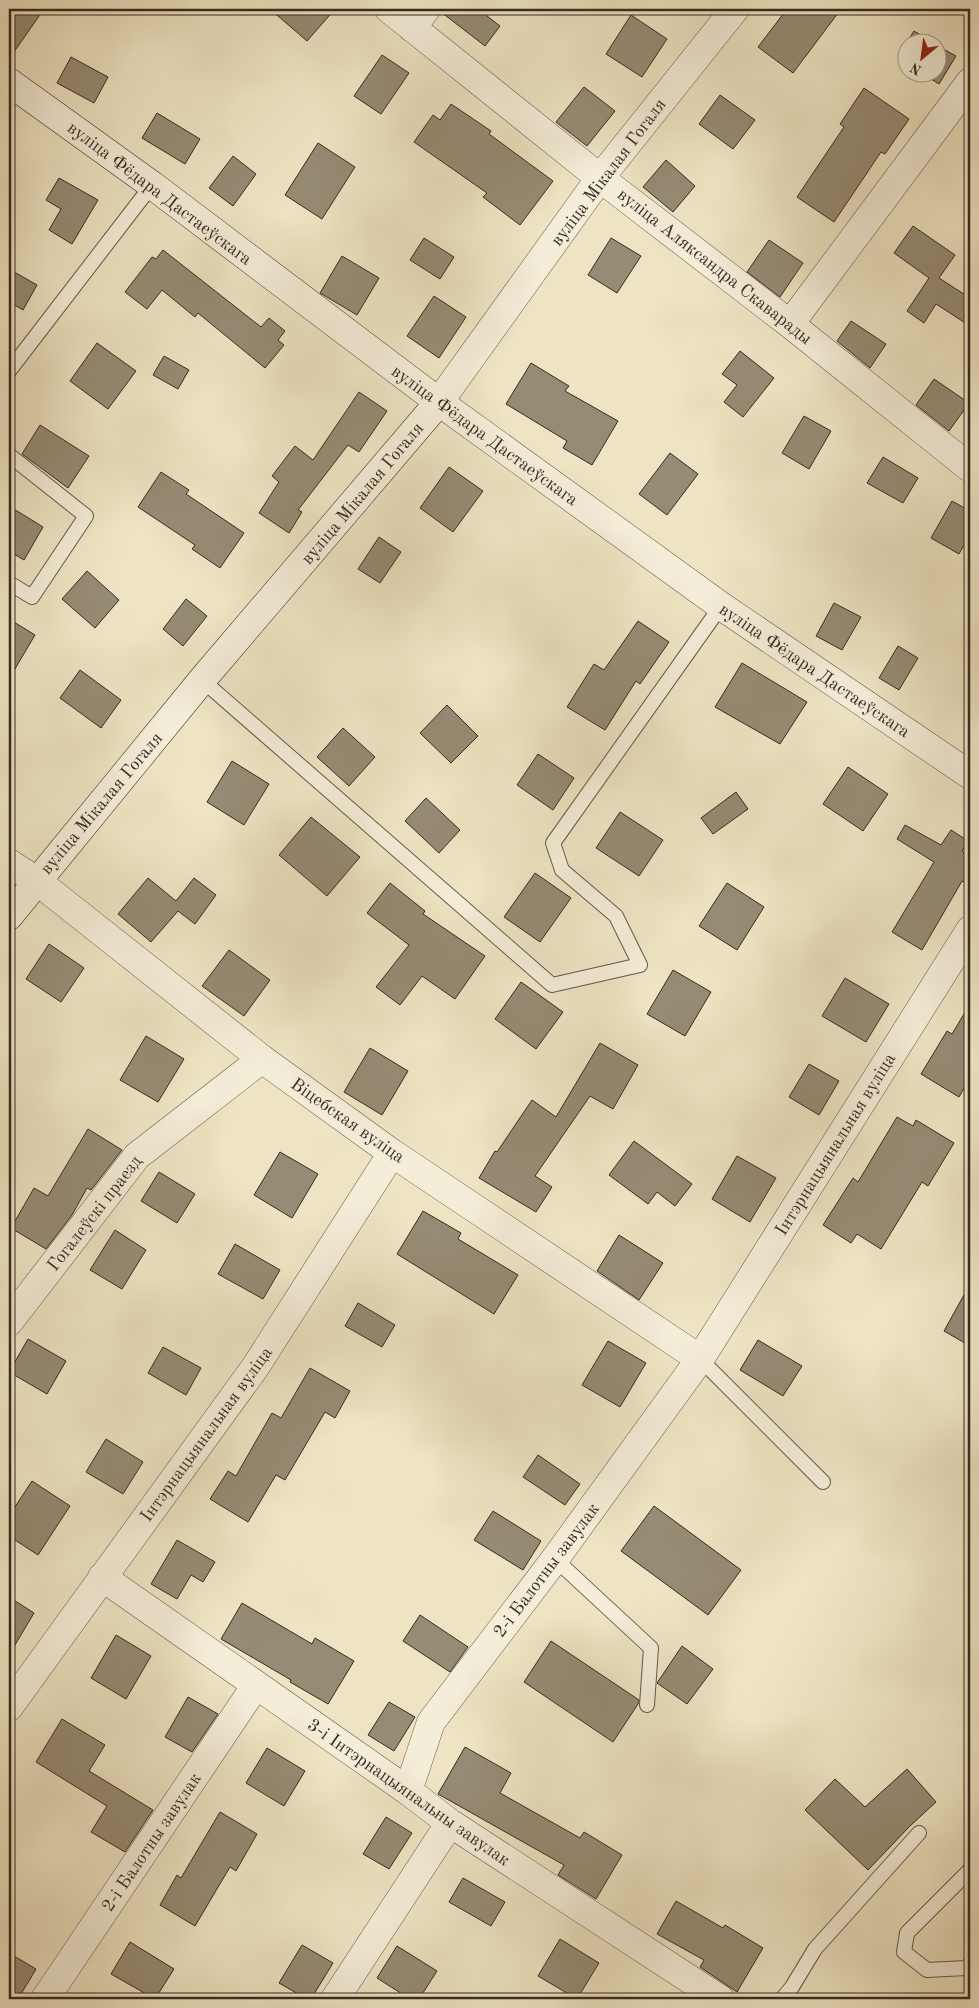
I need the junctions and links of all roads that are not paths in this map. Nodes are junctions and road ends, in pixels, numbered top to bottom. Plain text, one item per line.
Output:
1 (389, 9) edge
2 (735, 9) edge
3 (419, 18) edge
4 (9, 82) edge
5 (970, 82) edge
6 (600, 178) junction
7 (152, 185) junction
8 (790, 324) junction
9 (9, 371) edge
10 (439, 402) junction
11 (9, 455) edge
12 (970, 468) edge
13 (9, 582) edge
14 (721, 606) junction
15 (202, 680) junction
16 (970, 775) edge
17 (9, 863) edge
18 (37, 881) junction
19 (9, 916) edge
20 (970, 930) edge
21 (262, 1059) junction
22 (392, 1153) junction
23 (9, 1322) edge
24 (700, 1359) junction
25 (823, 1482) dead end
26 (555, 1559) junction
27 (102, 1578) junction
28 (256, 1685) junction
29 (647, 1705) dead end
30 (9, 1707) edge
31 (408, 1791) junction
32 (450, 1823) junction
33 (919, 1833) dead end
34 (970, 1870) edge
35 (970, 1964) edge
36 (45, 1999) edge
37 (335, 1999) edge
38 (720, 1999) edge
39 (782, 1999) edge

1 - 3 street, вуліца Аляксандра Скаварады
2 - 6 street, вуліца Мікалая Гогаля
3 - 6 street, вуліца Аляксандра Скаварады
4 - 7 street, вуліца Фёдара Дастаеўскага
5 - 8 street
6 - 8 street, вуліца Аляксандра Скаварады
6 - 10 street, вуліца Мікалая Гогаля
7 - 9 lane
7 - 10 street, вуліца Фёдара Дастаеўскага
8 - 12 street, вуліца Аляксандра Скаварады
10 - 14 street, вуліца Фёдара Дастаеўскага
10 - 15 street, вуліца Мікалая Гогаля
11 - 13 lane
14 - 15 lane
14 - 16 street, вуліца Фёдара Дастаеўскага
15 - 18 street, вуліца Мікалая Гогаля
17 - 18 street, Віцебская вуліца
18 - 19 street, вуліца Мікалая Гогаля
18 - 21 street, Віцебская вуліца
20 - 24 street, Інтэрнацыянальная вуліца
21 - 22 street, Віцебская вуліца
21 - 23 street, Гогалеўскі праезд
22 - 24 street, Віцебская вуліца
22 - 27 street, Інтэрнацыянальная вуліца
24 - 25 lane
24 - 26 street, 2-і Балотны завулак
26 - 29 lane
26 - 31 street, 2-і Балотны завулак
27 - 28 street, 3-і Інтэрнацыянальны завулак
27 - 30 street, Інтэрнацыянальная вуліца
28 - 31 street, 3-і Інтэрнацыянальны завулак
28 - 36 street, 2-і Балотны завулак
31 - 32 street, 3-і Інтэрнацыянальны завулак
32 - 37 street
32 - 38 street, 3-і Інтэрнацыянальны завулак
33 - 39 lane
34 - 35 lane

